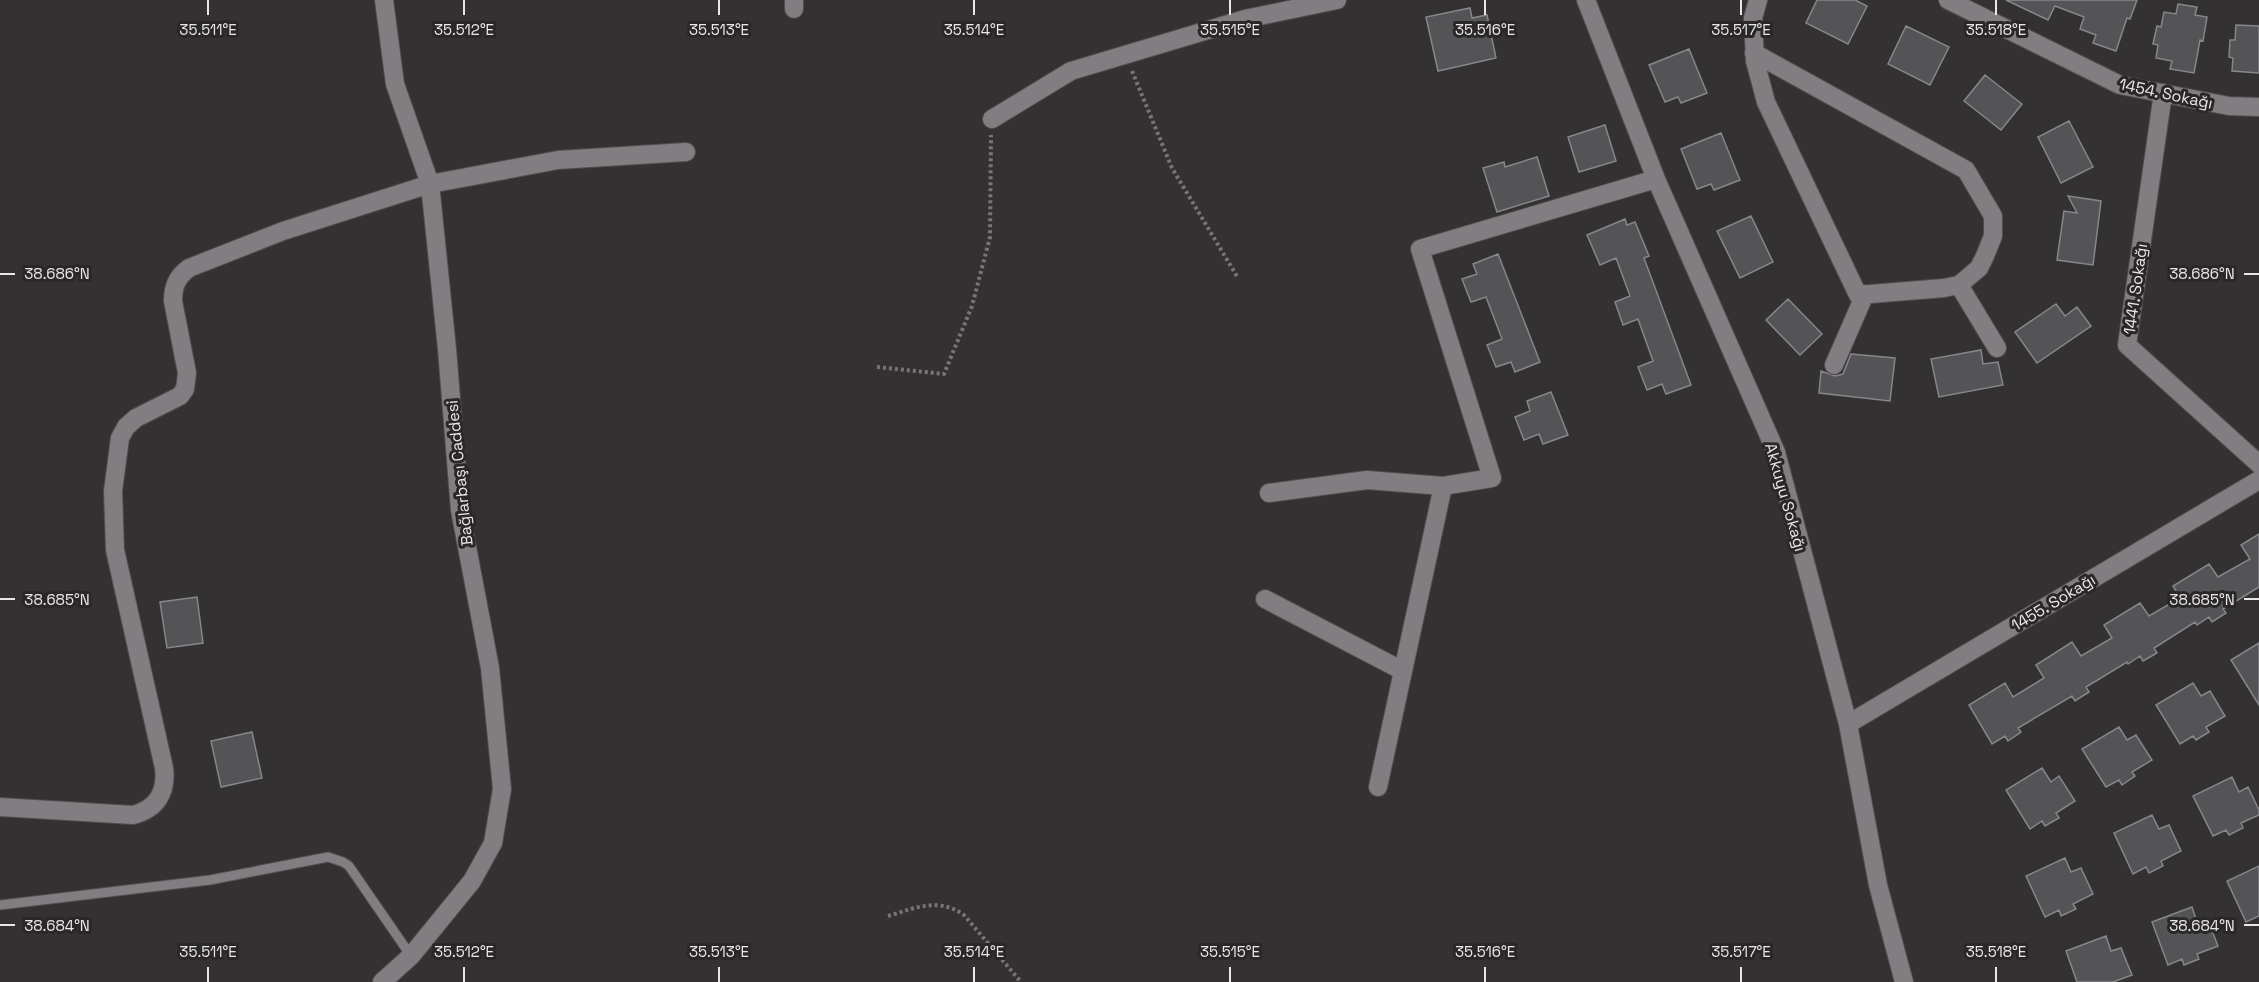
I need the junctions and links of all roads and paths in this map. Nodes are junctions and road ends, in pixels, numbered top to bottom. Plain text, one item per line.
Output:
1 (384, 0) edge
2 (1336, 0) edge
3 (1586, 0) edge
4 (1758, 0) edge
5 (1948, 0) edge
6 (1754, 52) junction
7 (1125, 55) junction
8 (2163, 93) junction
9 (2259, 107) edge
10 (992, 119) joint
11 (686, 152) dead end
12 (1656, 179) junction
13 (430, 184) junction
14 (1238, 278) dead end
15 (1959, 285) junction
16 (1864, 294) junction
17 (1997, 348) dead end
18 (1834, 365) dead end
19 (877, 367) dead end
20 (2259, 464) edge
21 (2259, 480) edge
22 (1443, 486) junction
23 (1269, 493) dead end
24 (1265, 599) dead end
25 (1403, 670) junction
26 (1848, 724) junction
27 (1378, 787) dead end
28 (0, 807) edge
29 (0, 904) edge
30 (888, 916) dead end
31 (411, 956) junction
32 (382, 982) edge
33 (1021, 982) edge
34 (1904, 982) edge

1 - 13 street, Bağlarbaşı Caddesi
2 - 7 street
3 - 12 street, Akkuyu Sokağı
4 - 6 street
5 - 8 street, 1454. Sokağı
6 - 15 street
6 - 16 street
7 - 10 street
7 - 14 path
8 - 9 street, 1454. Sokağı
8 - 20 street, 1441. Sokağı
10 - 19 path
11 - 13 street
12 - 22 street
12 - 26 street, Akkuyu Sokağı
13 - 28 street
13 - 31 street, Bağlarbaşı Caddesi
15 - 16 street
15 - 17 street
16 - 18 street
21 - 26 street, 1455. Sokağı
22 - 23 street
22 - 25 street
24 - 25 street
25 - 27 street
26 - 34 street, Akkuyu Sokağı
29 - 31 lane
30 - 33 path
31 - 32 street, Bağlarbaşı Caddesi

